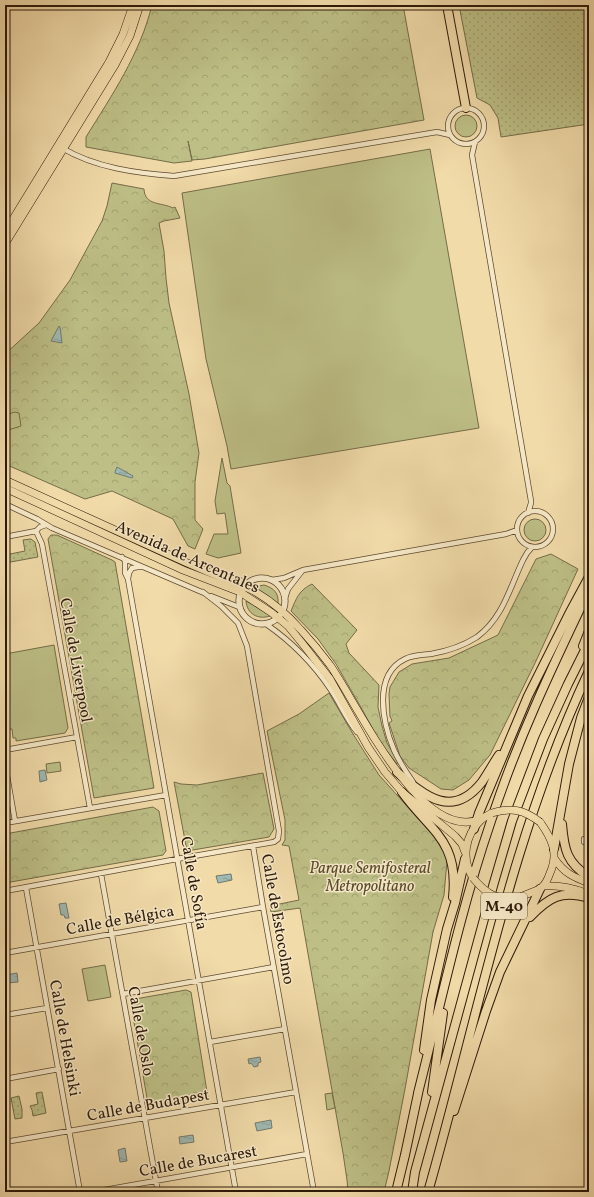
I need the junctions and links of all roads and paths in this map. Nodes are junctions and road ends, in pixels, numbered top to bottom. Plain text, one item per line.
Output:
1 (133, 5) edge
2 (140, 5) edge
3 (447, 5) edge
4 (466, 108) junction
5 (448, 124) junction
6 (437, 132) junction
7 (450, 135) junction
8 (475, 142) junction
9 (465, 144) junction
10 (58, 145) junction
11 (64, 149) junction
12 (472, 155) junction
13 (5, 232) edge
14 (5, 244) edge
15 (5, 480) edge
16 (5, 488) edge
17 (531, 503) junction
18 (5, 504) edge
19 (540, 512) junction
20 (528, 513) junction
21 (37, 518) junction
22 (46, 525) junction
23 (517, 530) junction
24 (36, 531) junction
25 (506, 534) junction
26 (5, 537) edge
27 (519, 538) junction
28 (532, 547) junction
29 (122, 557) junction
30 (149, 569) junction
31 (303, 570) junction
32 (589, 577) edge
33 (128, 579) junction
34 (272, 580) junction
35 (243, 587) junction
36 (589, 590) edge
37 (203, 592) junction
38 (285, 598) junction
39 (239, 608) junction
40 (281, 615) junction
41 (266, 624) junction
42 (589, 631) edge
43 (589, 642) edge
44 (589, 670) edge
45 (568, 684) junction
46 (589, 697) edge
47 (511, 736) junction
48 (77, 737) junction
49 (368, 747) junction
50 (5, 750) edge
51 (5, 764) edge
52 (397, 772) junction
53 (417, 789) junction
54 (402, 792) junction
55 (166, 795) junction
56 (90, 808) junction
57 (561, 814) junction
58 (477, 821) junction
59 (15, 822) junction
60 (5, 823) edge
61 (589, 839) edge
62 (589, 844) edge
63 (253, 846) junction
64 (554, 849) junction
65 (465, 855) junction
66 (554, 858) junction
67 (178, 859) junction
68 (100, 874) junction
69 (589, 877) edge
70 (589, 883) edge
71 (26, 888) junction
72 (541, 888) junction
73 (5, 891) edge
74 (589, 894) edge
75 (589, 898) edge
76 (263, 907) junction
77 (188, 920) junction
78 (525, 922) junction
79 (447, 929) junction
80 (112, 933) junction
81 (37, 947) junction
82 (5, 953) edge
83 (274, 967) junction
84 (449, 972) junction
85 (199, 980) junction
86 (123, 994) junction
87 (47, 1008) junction
88 (5, 1015) edge
89 (285, 1029) junction
90 (210, 1042) junction
91 (59, 1069) junction
92 (5, 1079) edge
93 (296, 1092) junction
94 (418, 1093) junction
95 (221, 1105) junction
96 (145, 1118) junction
97 (428, 1126) junction
98 (69, 1131) junction
99 (5, 1142) edge
100 (440, 1149) junction
101 (307, 1154) junction
102 (232, 1167) junction
103 (156, 1181) junction
104 (80, 1192) edge
105 (93, 1192) edge
106 (158, 1192) edge
107 (236, 1192) edge
108 (314, 1192) edge
109 (396, 1192) edge
110 (412, 1192) edge
111 (428, 1192) edge

1 - 10 main road
2 - 11 main road
3 - 4 highway
4 - 5 street
4 - 8 street
5 - 6 street
5 - 7 street
6 - 7 street
6 - 11 street
7 - 9 street
8 - 9 street
8 - 12 street
9 - 12 street
10 - 11 street
10 - 13 main road
11 - 14 main road
12 - 17 street
15 - 35 main road, Avenida de Arcentales
16 - 35 main road, Avenida de Arcentales
17 - 19 street
17 - 20 street
18 - 21 street, Calle de Estocolmo
19 - 20 street
19 - 28 street
20 - 23 street
21 - 22 street, Calle de Estocolmo
21 - 24 street, Calle de Liverpool
22 - 24 street
22 - 29 street, Calle de Estocolmo
23 - 25 street
23 - 27 street
24 - 26 street
24 - 48 street, Calle de Liverpool
25 - 27 street
25 - 31 street
27 - 28 street
28 - 53 street
29 - 30 street, Calle de Estocolmo
29 - 33 street, Calle de Sofía
30 - 33 street
30 - 37 street, Calle de Estocolmo
31 - 34 street
31 - 38 street
32 - 47 highway
33 - 55 street, Calle de Sofía
34 - 35 street
34 - 38 street
35 - 39 street
35 - 40 main road, Avenida de Arcentales
36 - 84 highway
37 - 39 street, Calle de Estocolmo
37 - 63 street, Calle de Estocolmo
38 - 40 street
39 - 41 street
40 - 41 street
40 - 49 main road, Avenida de Arcentales
40 - 52 main road, Avenida de Arcentales
41 - 49 street, Avenida de Arcentales
42 - 45 highway
43 - 45 highway, M-40
44 - 100 highway, M-40
45 - 97 highway, M-40
46 - 57 highway
47 - 53 highway
47 - 58 highway
48 - 50 street
48 - 56 street, Calle de Liverpool
49 - 54 main road, Avenida de Arcentales
51 - 59 street
52 - 53 highway
52 - 58 main road, Avenida de Arcentales
54 - 65 main road, Avenida de Arcentales
54 - 79 highway
55 - 56 street
55 - 67 street, Calle de Sofía
56 - 59 street
57 - 64 highway
57 - 69 highway
58 - 64 main road, bridge
58 - 65 main road
59 - 60 street
61 - 62 street
63 - 67 street
63 - 76 street, Calle de Estocolmo
64 - 66 main road
65 - 72 main road, bridge
65 - 79 highway
66 - 70 main road
66 - 72 main road
67 - 68 street
67 - 77 street, Calle de Sofía
68 - 71 street
68 - 80 street, Calle de Oslo
71 - 73 street
71 - 81 street, Calle de Helsinki
72 - 74 main road
72 - 78 highway
75 - 78 highway
76 - 77 street, Calle de Bélgica
76 - 83 street, Calle de Estocolmo
77 - 80 street, Calle de Bélgica
77 - 85 street, Calle de Sofía
78 - 100 highway
79 - 94 highway
80 - 81 street, Calle de Bélgica
80 - 86 street, Calle de Oslo
81 - 82 street, Calle de Bélgica
81 - 87 street, Calle de Helsinki
83 - 85 street
83 - 89 street, Calle de Estocolmo
84 - 94 highway
84 - 97 highway
85 - 86 street
85 - 90 street, Calle de Sofía
86 - 96 street, Calle de Oslo
87 - 88 street
87 - 91 street, Calle de Helsinki
89 - 90 street
89 - 93 street, Calle de Estocolmo
90 - 95 street, Calle de Sofía
91 - 92 street
91 - 98 street, Calle de Helsinki
93 - 95 street, Calle de Budapest
93 - 101 street, Calle de Estocolmo
94 - 109 highway
95 - 96 street, Calle de Budapest
95 - 102 street, Calle de Sofía
96 - 98 street, Calle de Budapest
96 - 103 street, Calle de Oslo
97 - 110 highway, M-40
98 - 99 street, Calle de Budapest
98 - 104 street, Calle de Helsinki
100 - 111 highway, M-40
101 - 102 street, Calle de Bucarest
101 - 108 street, Calle de Estocolmo
102 - 103 street, Calle de Bucarest
102 - 107 street, Calle de Sofía
103 - 105 street, Calle de Bucarest
103 - 106 street, Calle de Oslo

